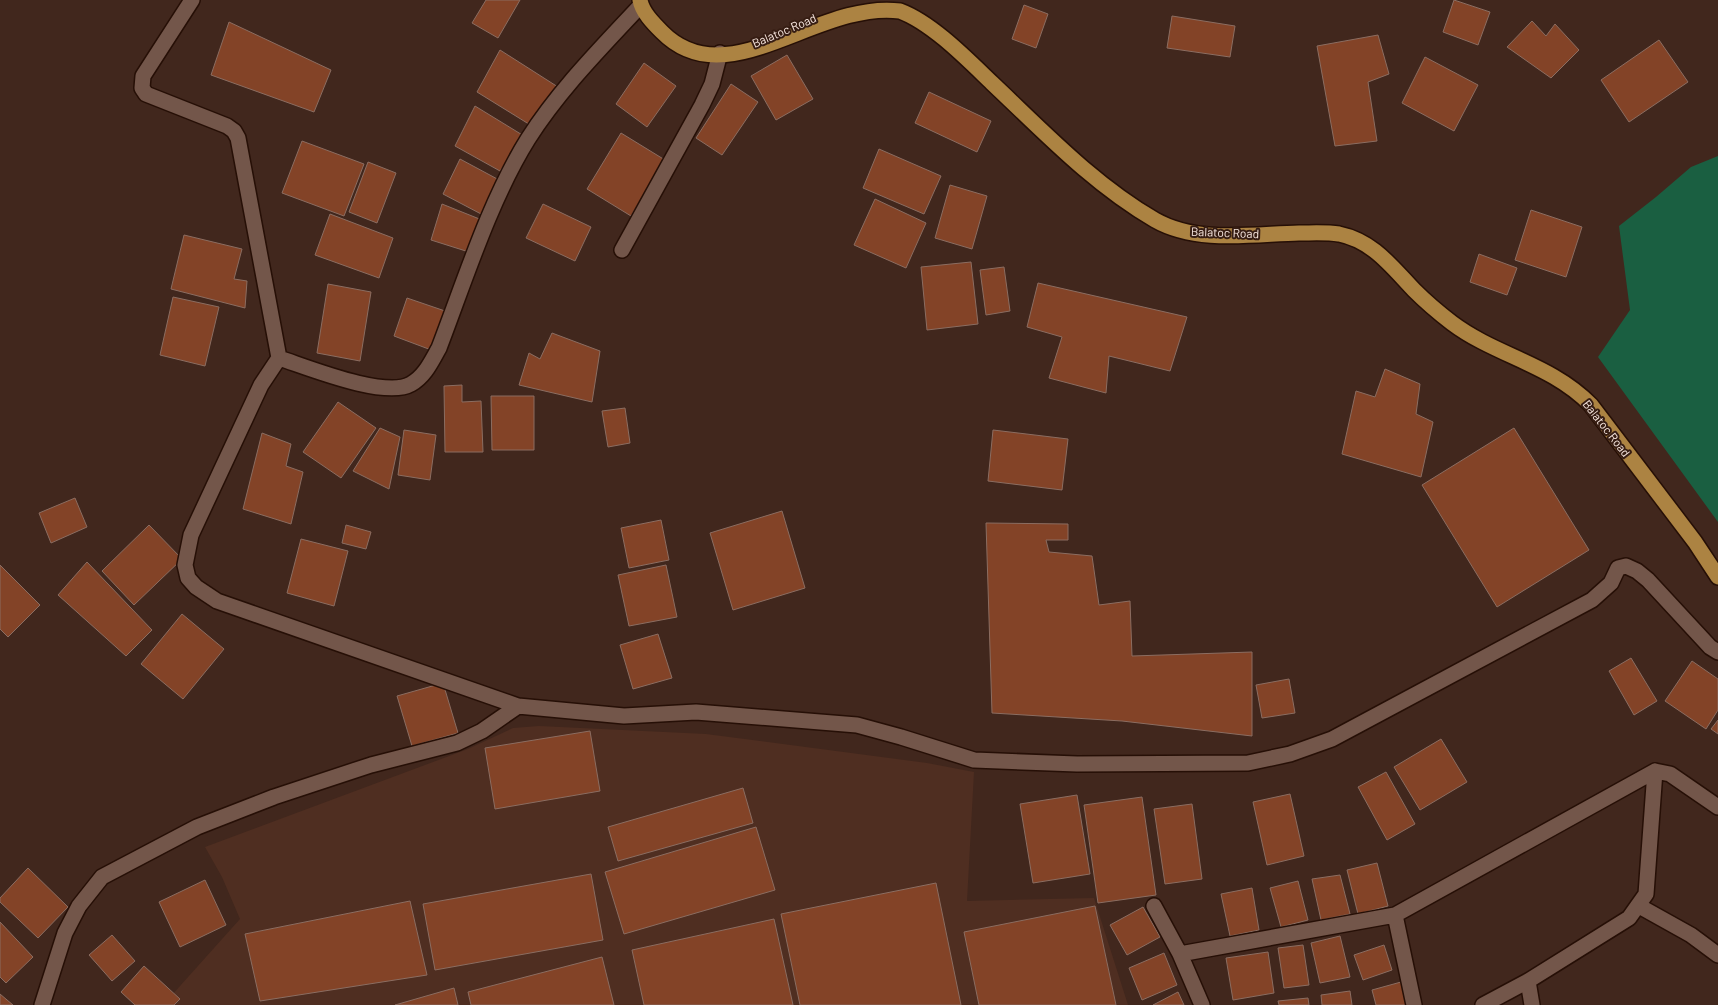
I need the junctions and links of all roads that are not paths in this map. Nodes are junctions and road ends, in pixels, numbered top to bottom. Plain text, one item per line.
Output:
1 (192, 0) edge
2 (640, 3) edge
3 (720, 53) junction
4 (622, 250) dead end
5 (279, 358) junction
6 (1718, 577) edge
7 (1718, 652) edge
8 (518, 706) junction
9 (1655, 771) junction
10 (1718, 808) edge
11 (1154, 906) dead end
12 (1639, 906) junction
13 (1394, 915) junction
14 (1180, 954) junction
15 (1718, 955) edge
16 (1528, 981) junction
17 (42, 1005) edge
18 (1202, 1005) edge
19 (1414, 1005) edge
20 (1483, 1005) edge
21 (1532, 1005) edge

1 - 5 street
2 - 3 main road, Balatoc Road
2 - 5 street
3 - 4 street
3 - 6 main road, Balatoc Road
5 - 8 street
7 - 8 street
8 - 17 street
9 - 10 street
9 - 12 street
9 - 13 street
11 - 14 street
12 - 15 street
12 - 16 street
13 - 14 street
13 - 19 street
14 - 18 street
16 - 20 street
16 - 21 street

